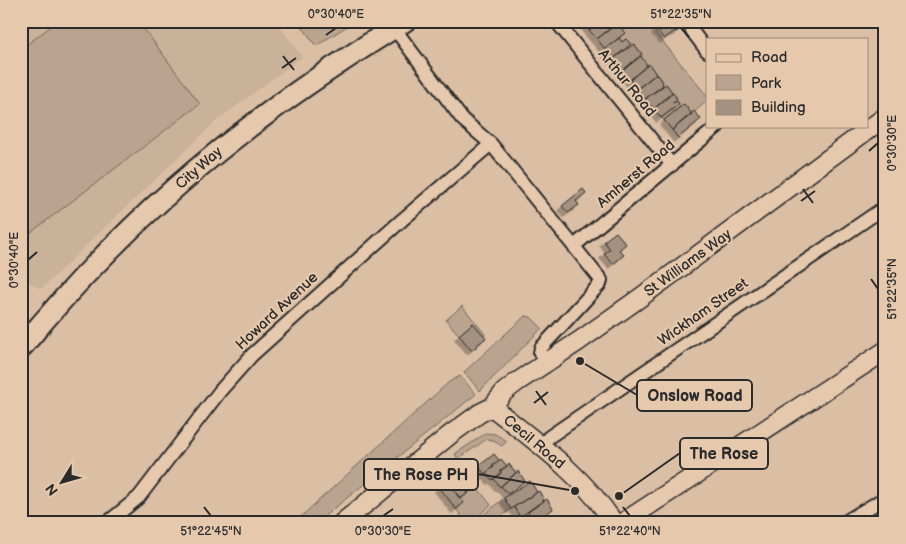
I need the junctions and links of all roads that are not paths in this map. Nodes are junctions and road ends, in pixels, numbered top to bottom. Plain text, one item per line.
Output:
1 (556, 21) edge
2 (399, 25) edge
3 (692, 31) dead end
4 (706, 50) edge
5 (885, 117) edge
6 (716, 128) edge
7 (491, 144) junction
8 (672, 165) junction
9 (885, 207) edge
10 (574, 246) junction
11 (21, 348) edge
12 (885, 352) edge
13 (546, 363) junction
14 (492, 407) junction
15 (541, 446) junction
16 (885, 498) edge
17 (107, 523) edge
18 (342, 523) edge
19 (614, 523) edge
20 (622, 523) edge
21 (843, 523) edge

1 - 8 street, Arthur Road
2 - 7 street
2 - 11 main road, City Way
3 - 4 street
5 - 13 street, St Williams Way
6 - 8 street, Amherst Road
7 - 10 street
7 - 17 street, Howard Avenue
8 - 10 street, Amherst Road
9 - 15 street, Wickham Street
10 - 13 street
12 - 20 street
13 - 14 street, St Williams Way
14 - 15 street, Cecil Road
14 - 18 street, St Williams Way
15 - 19 street, Cecil Road
16 - 21 street

